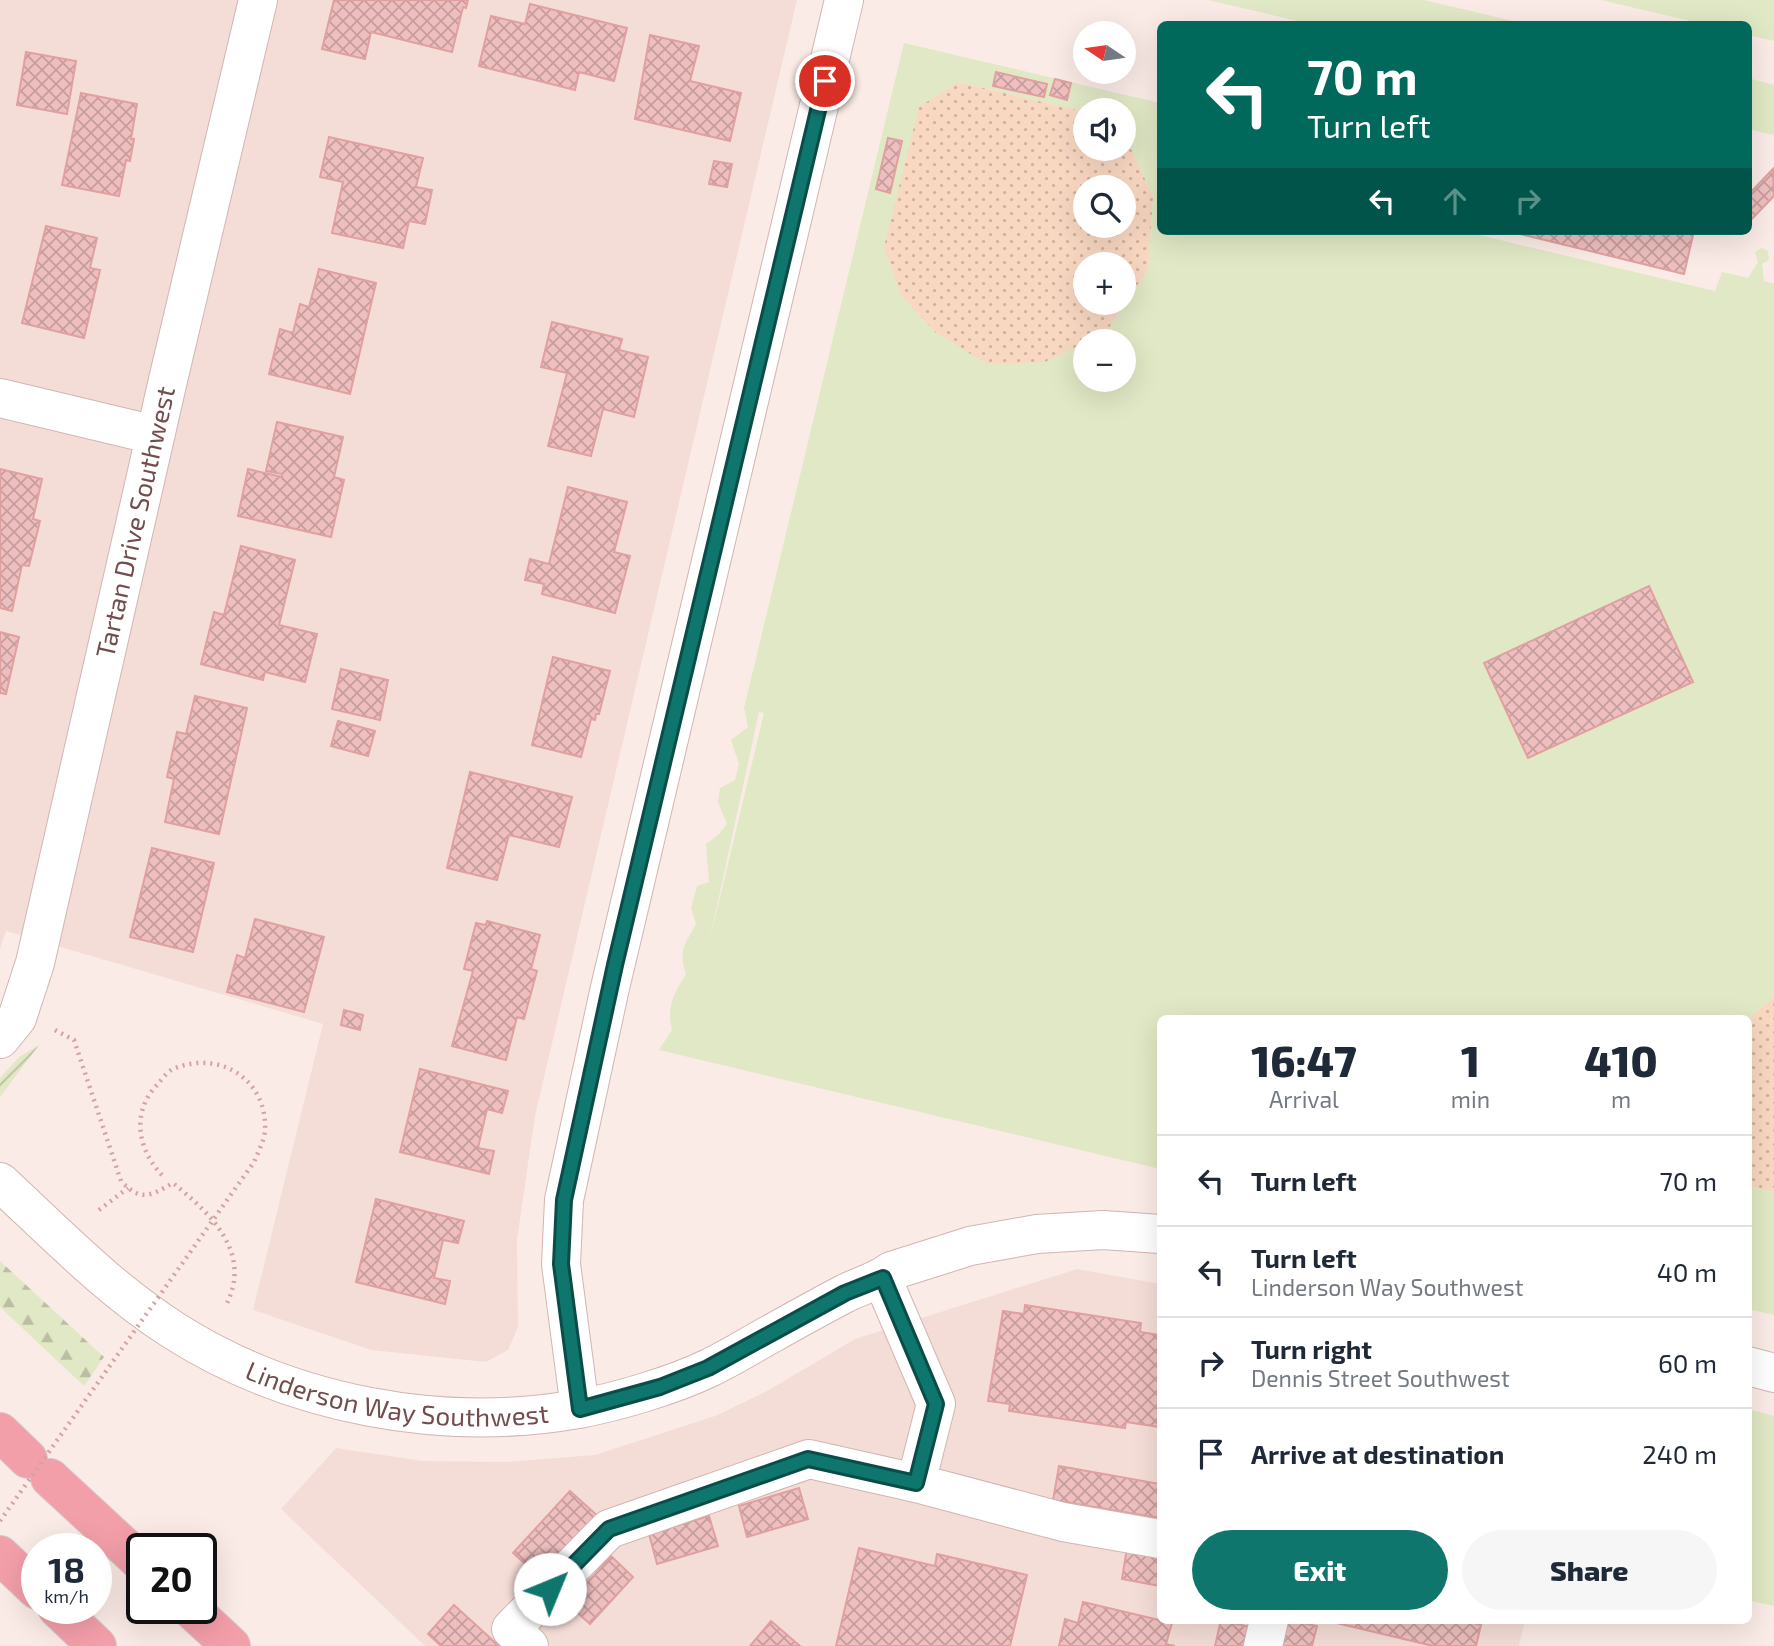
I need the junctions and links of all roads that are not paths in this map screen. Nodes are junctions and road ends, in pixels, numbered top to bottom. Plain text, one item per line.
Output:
1 (258, 0) edge
2 (844, 0) edge
3 (0, 398) edge
4 (155, 435) junction
5 (0, 1039) edge
6 (0, 1182) edge
7 (1157, 1234) edge
8 (883, 1278) junction
9 (1752, 1367) edge
10 (1774, 1373) edge
11 (580, 1409) junction
12 (0, 1432) edge
13 (916, 1483) junction
14 (1157, 1538) edge
15 (126, 1548) edge
16 (0, 1555) edge
17 (21, 1575) edge
18 (74, 1624) edge
19 (207, 1624) edge
20 (1268, 1624) edge
21 (97, 1646) edge
22 (231, 1646) edge
23 (529, 1646) edge
24 (1264, 1646) edge

1 - 4 street, Tartan Drive Southwest
2 - 11 street
3 - 4 street
4 - 5 street, Tartan Drive Southwest
6 - 11 street, Linderson Way Southwest
7 - 8 street, Linderson Way Southwest
8 - 11 street, Linderson Way Southwest
8 - 13 street
9 - 10 street
12 - 15 highway
13 - 14 street
13 - 23 street
16 - 17 highway
18 - 21 highway
19 - 22 highway
20 - 24 street

